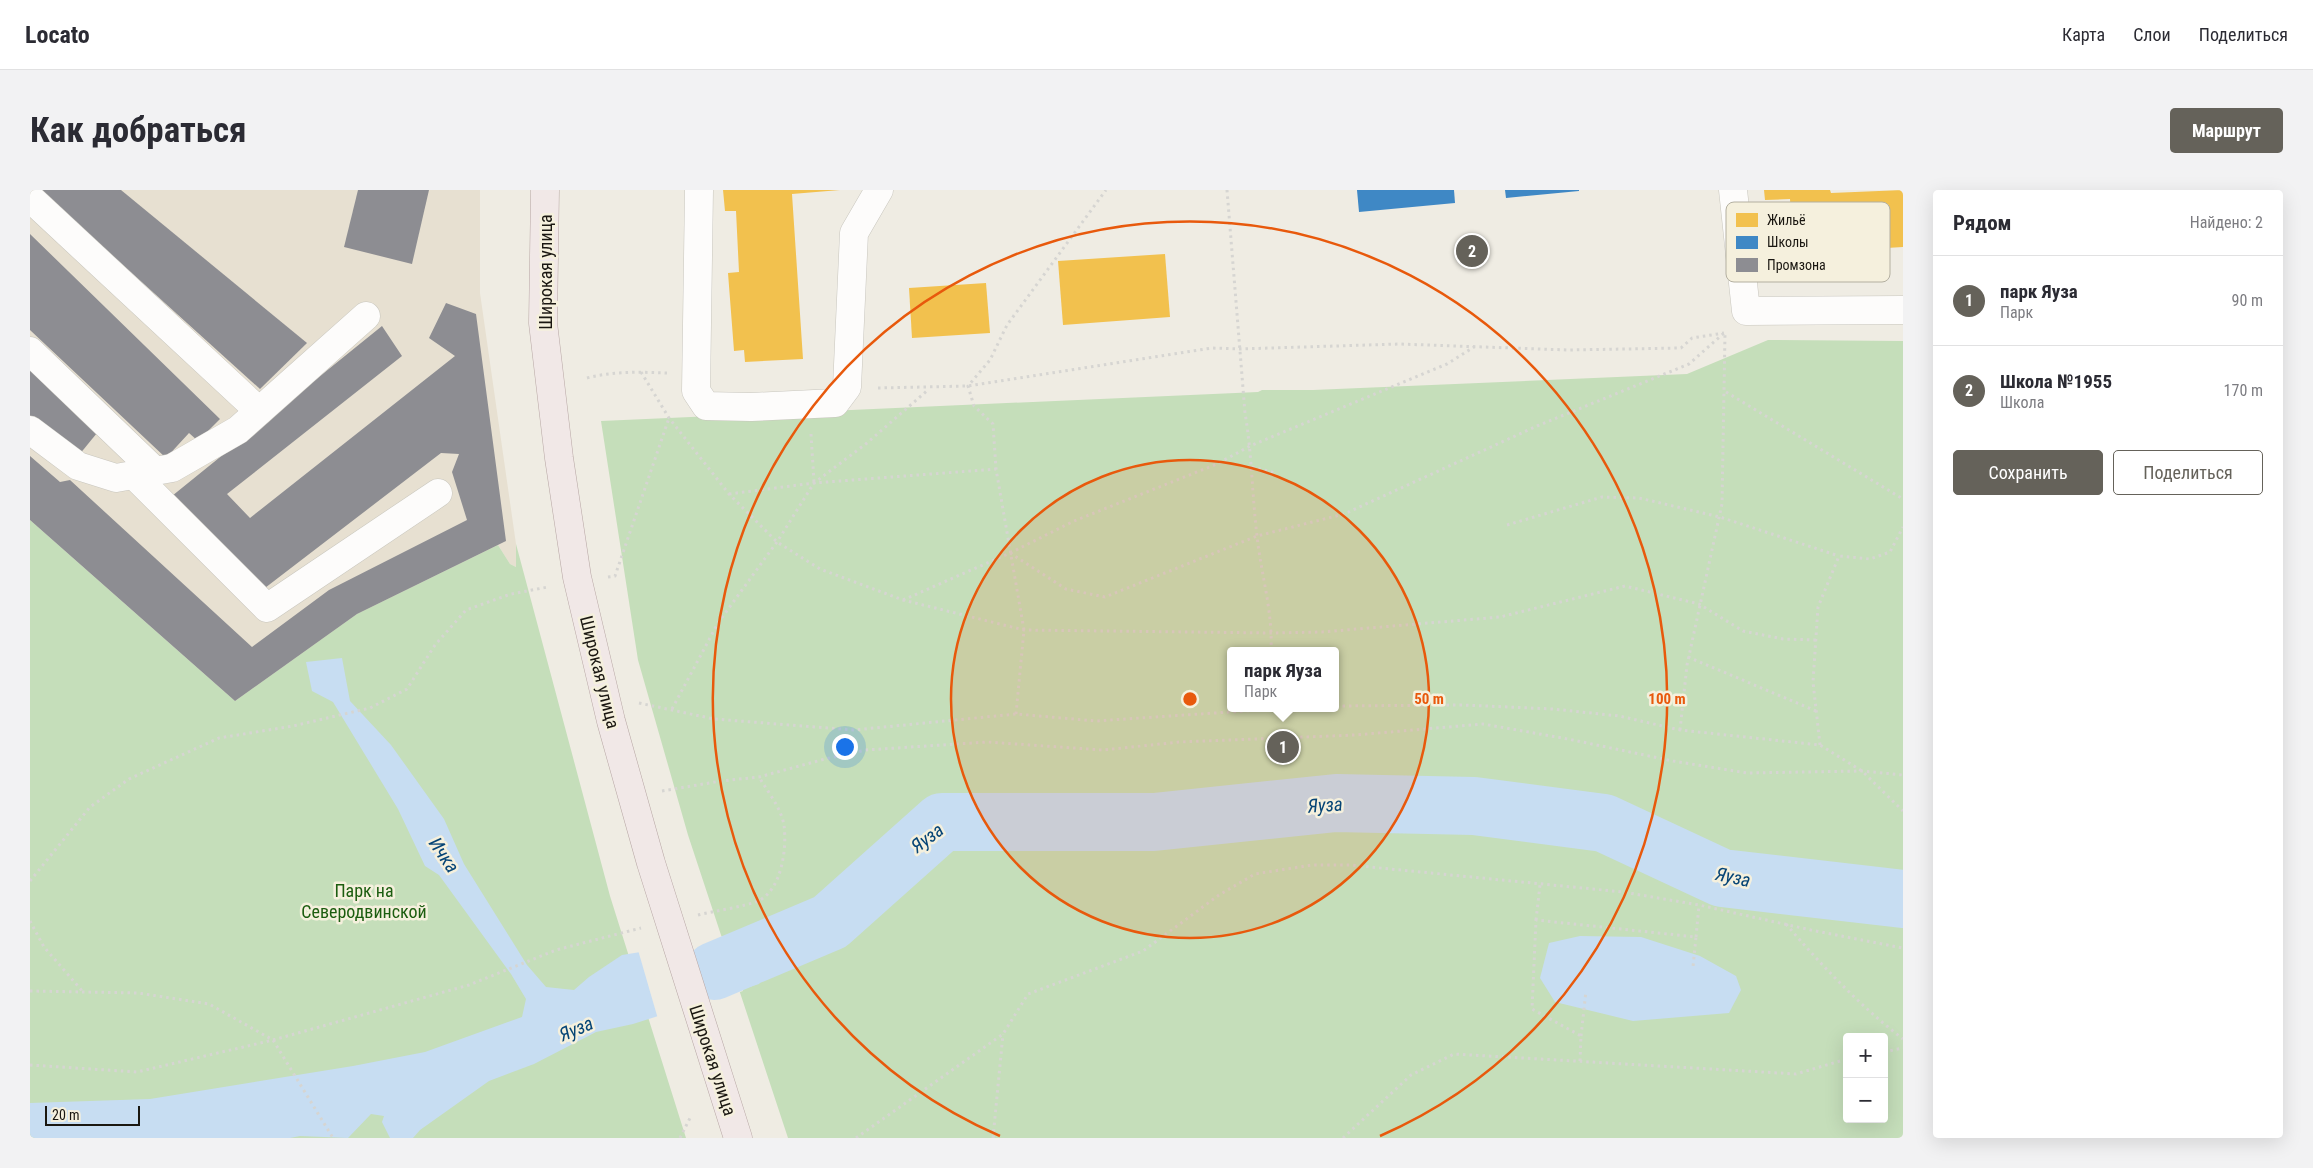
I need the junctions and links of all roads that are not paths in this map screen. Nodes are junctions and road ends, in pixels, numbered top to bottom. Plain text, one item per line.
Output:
1 (545, 190) edge
2 (699, 190) edge
3 (880, 190) edge
4 (30, 198) edge
5 (1743, 282) edge
6 (1903, 310) edge
7 (366, 316) dead end
8 (30, 351) edge
9 (259, 411) junction
10 (30, 430) edge
11 (145, 473) junction
12 (438, 493) dead end
13 (738, 1138) edge

1 - 13 main road, Широкая улица
2 - 3 lane
4 - 9 lane
5 - 6 lane
7 - 9 lane
8 - 11 lane
9 - 11 lane
10 - 11 lane
11 - 12 lane

